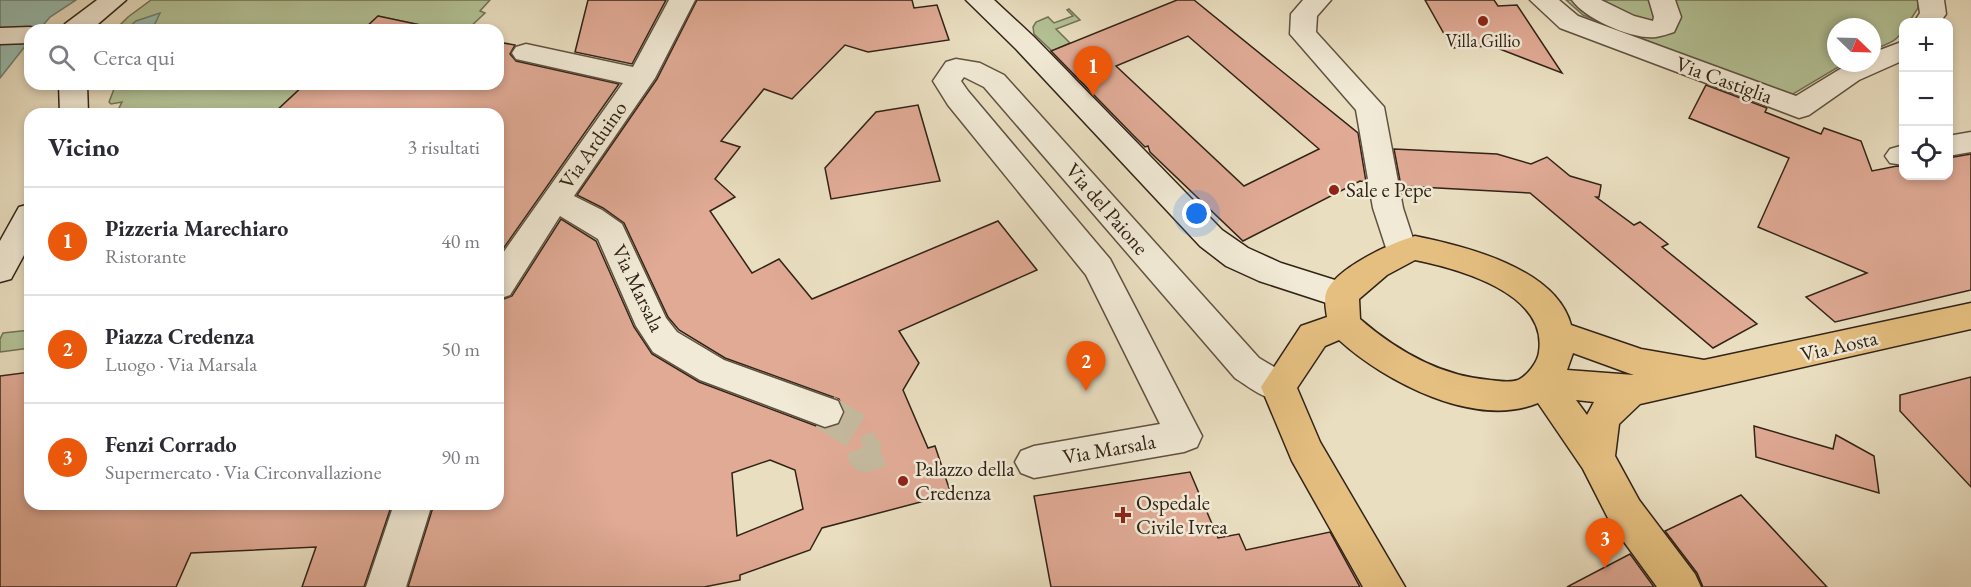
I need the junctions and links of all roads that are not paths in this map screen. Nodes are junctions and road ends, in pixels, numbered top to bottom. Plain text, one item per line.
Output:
1 (113, 0) edge
2 (681, 0) edge
3 (979, 0) edge
4 (1318, 0) edge
5 (1543, 0) edge
6 (1585, 0) edge
7 (1662, 0) edge
8 (1931, 0) edge
9 (1930, 18) edge
10 (82, 24) edge
11 (24, 35) edge
12 (0, 36) edge
13 (1899, 51) edge
14 (526, 53) dead end
15 (641, 78) junction
16 (73, 90) edge
17 (74, 108) edge
18 (1971, 142) edge
19 (1953, 145) edge
20 (554, 201) junction
21 (24, 226) edge
22 (1401, 251) junction
23 (0, 270) edge
24 (504, 277) edge
25 (1343, 309) junction
26 (1971, 316) edge
27 (1558, 334) junction
28 (1707, 373) junction
29 (1543, 381) junction
30 (1279, 387) junction
31 (1632, 390) junction
32 (825, 412) tunnel mouth
33 (1184, 435) joint
34 (1596, 458) junction
35 (1034, 462) dead end
36 (411, 510) edge
37 (386, 587) edge
38 (1385, 587) edge
39 (1681, 587) edge

1 - 10 street
2 - 15 street, Via Arduino
3 - 25 street
4 - 22 street
5 - 13 street, Via Castiglia
6 - 7 street, Via Castiglia
8 - 9 street
11 - 12 street
14 - 15 street
15 - 20 street, Via Arduino
16 - 17 street
18 - 19 street
20 - 24 street, Via Arduino
20 - 32 street, Via Marsala
21 - 23 street
22 - 25 main road
22 - 27 main road
25 - 29 main road
25 - 30 main road
26 - 28 main road, Via Aosta
27 - 28 main road, Via Aosta
27 - 29 main road
28 - 31 main road, Via Aosta
29 - 31 main road, Via Aosta
29 - 34 main road
30 - 33 street, Via del Paione
30 - 38 main road
31 - 34 main road
33 - 35 street, Via Marsala
34 - 39 main road
36 - 37 street

